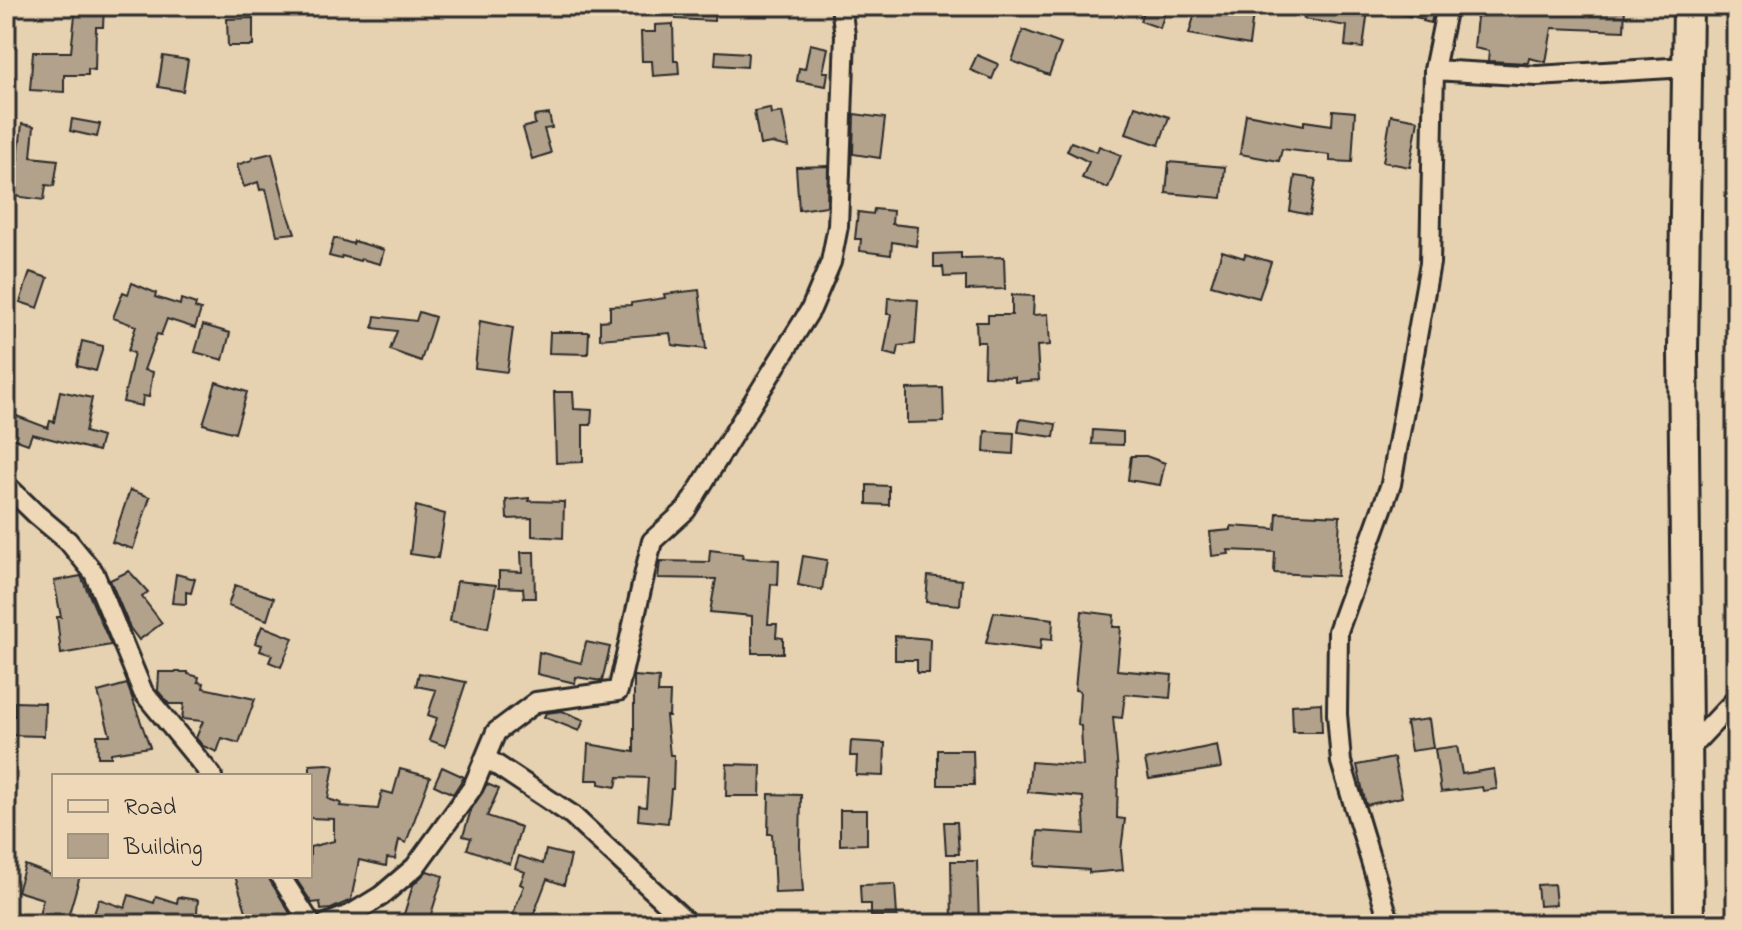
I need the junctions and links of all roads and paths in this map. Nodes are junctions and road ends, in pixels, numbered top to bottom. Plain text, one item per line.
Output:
1 (841, 6) edge
2 (1447, 6) edge
3 (1688, 6) edge
4 (1687, 67) junction
5 (1434, 70) junction
6 (6, 485) edge
7 (1736, 699) edge
8 (1686, 752) junction
9 (486, 758) junction
10 (210, 774) edge
11 (281, 878) edge
12 (311, 924) edge
13 (326, 924) edge
14 (689, 924) edge
15 (1390, 924) edge
16 (1689, 924) edge

1 - 9 street
2 - 5 street
3 - 4 main road
4 - 5 street
4 - 8 main road
5 - 15 street
6 - 10 street
7 - 8 street
8 - 16 main road
9 - 13 street
9 - 14 street
11 - 12 street

